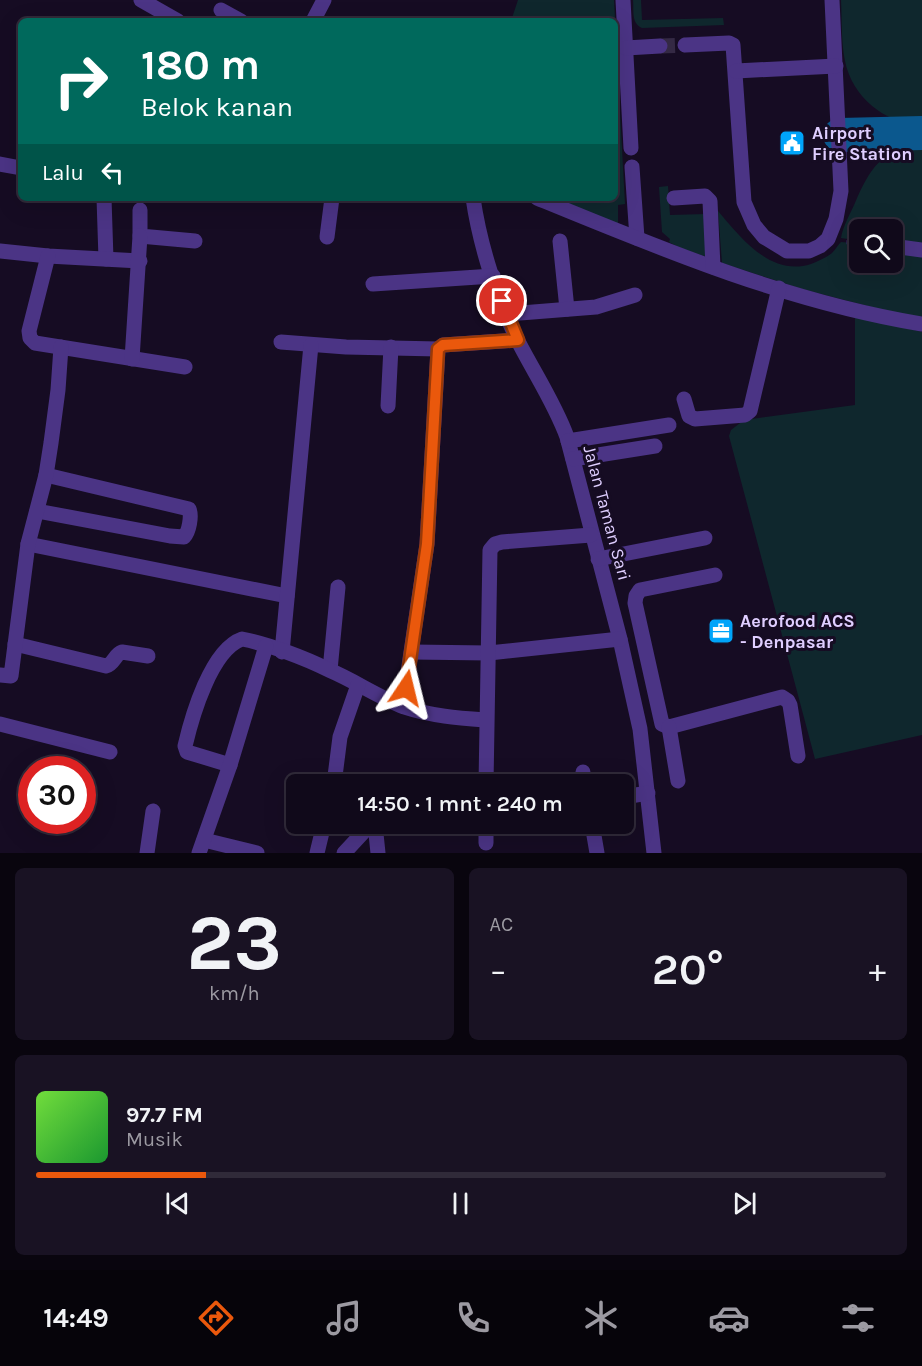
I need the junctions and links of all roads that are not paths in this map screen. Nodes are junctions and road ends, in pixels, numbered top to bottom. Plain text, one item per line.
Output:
1 (141, 0) edge
2 (324, 0) edge
3 (623, 0) edge
4 (832, 0) edge
5 (221, 9) dead end
6 (173, 18) edge
7 (236, 18) edge
8 (315, 18) edge
9 (685, 45) tunnel mouth
10 (660, 46) tunnel mouth
11 (626, 48) junction
12 (836, 66) junction
13 (736, 70) junction
14 (631, 148) dead end
15 (0, 164) edge
16 (18, 167) edge
17 (632, 167) dead end
18 (674, 198) dead end
19 (104, 201) edge
20 (332, 201) edge
21 (474, 201) edge
22 (544, 201) edge
23 (140, 210) dead end
24 (140, 236) junction
25 (327, 237) dead end
26 (637, 238) junction
27 (195, 241) dead end
28 (560, 242) dead end
29 (903, 247) edge
30 (922, 250) edge
31 (0, 251) edge
32 (48, 256) junction
33 (106, 259) junction
34 (140, 261) junction
35 (713, 267) junction
36 (493, 276) junction
37 (373, 284) dead end
38 (779, 288) junction
39 (635, 296) dead end
40 (567, 309) junction
41 (507, 314) junction
42 (922, 324) edge
43 (518, 340) junction
44 (281, 342) dead end
45 (311, 345) junction
46 (61, 347) junction
47 (391, 347) junction
48 (438, 349) junction
49 (132, 359) junction
50 (185, 367) dead end
51 (684, 399) dead end
52 (388, 406) dead end
53 (669, 425) dead end
54 (568, 441) junction
55 (655, 446) dead end
56 (573, 459) junction
57 (46, 475) junction
58 (37, 511) junction
59 (591, 535) junction
60 (705, 538) dead end
61 (28, 544) junction
62 (598, 559) junction
63 (715, 575) dead end
64 (338, 587) dead end
65 (287, 596) junction
66 (620, 639) junction
67 (15, 644) junction
68 (266, 646) junction
69 (282, 652) junction
70 (412, 652) junction
71 (489, 653) junction
72 (148, 656) dead end
73 (330, 670) junction
74 (0, 675) edge
75 (358, 685) junction
76 (403, 706) junction
77 (486, 720) junction
78 (0, 724) edge
79 (665, 725) junction
80 (640, 729) junction
81 (110, 752) dead end
82 (798, 756) dead end
83 (230, 765) junction
84 (335, 774) edge
85 (486, 774) edge
86 (678, 781) dead end
87 (648, 793) junction
88 (634, 795) edge
89 (153, 811) dead end
90 (322, 834) edge
91 (363, 834) edge
92 (375, 834) edge
93 (486, 834) edge
94 (594, 834) edge
95 (486, 843) dead end
96 (202, 847) edge
97 (147, 853) edge
98 (257, 853) edge
99 (317, 853) edge
100 (344, 853) edge
101 (378, 853) edge
102 (597, 853) edge
103 (654, 853) edge

1 - 6 street
2 - 8 street
3 - 11 street
4 - 12 street
5 - 7 street
9 - 13 street
10 - 11 street
11 - 14 street
12 - 13 street
12 - 13 street
15 - 16 street
17 - 26 street
18 - 35 street
19 - 33 street
20 - 25 street
21 - 36 street, Jalan Taman Sari
22 - 26 street
23 - 24 street
24 - 27 street
24 - 34 street
26 - 35 street
28 - 40 street
29 - 30 street
31 - 32 street
32 - 33 street
32 - 46 street
33 - 34 street
34 - 49 street
35 - 38 street
36 - 37 street
36 - 41 street, Jalan Taman Sari
38 - 42 street
38 - 51 street
39 - 40 street
40 - 41 street
41 - 43 street, Jalan Taman Sari
43 - 48 street
43 - 54 street, Jalan Taman Sari
44 - 45 street
45 - 47 street
45 - 65 street
46 - 49 street
46 - 57 street
47 - 48 street
47 - 52 street
48 - 70 street
49 - 50 street
53 - 54 street
54 - 56 street, Jalan Taman Sari
55 - 56 street
56 - 59 street, Jalan Taman Sari
57 - 58 street
57 - 58 street
58 - 61 street
59 - 62 street, Jalan Taman Sari
59 - 71 street
60 - 62 street
61 - 65 street
61 - 67 street
62 - 66 street, Jalan Taman Sari
63 - 79 street
64 - 73 street
65 - 69 street
66 - 71 street
66 - 80 street, Jalan Taman Sari
67 - 72 street
67 - 74 street
68 - 69 street
68 - 83 street
68 - 83 street
69 - 73 street
70 - 71 street
70 - 76 street
71 - 77 street
73 - 75 street
75 - 76 street
75 - 84 street
76 - 77 street
77 - 85 street
78 - 81 street
79 - 80 street
79 - 82 street
79 - 86 street
80 - 87 street, Jalan Taman Sari
83 - 96 street
87 - 88 street
87 - 103 street, Jalan Taman Sari
89 - 97 street
90 - 99 street
91 - 100 street
92 - 101 street
93 - 95 street
94 - 102 street
96 - 98 street

